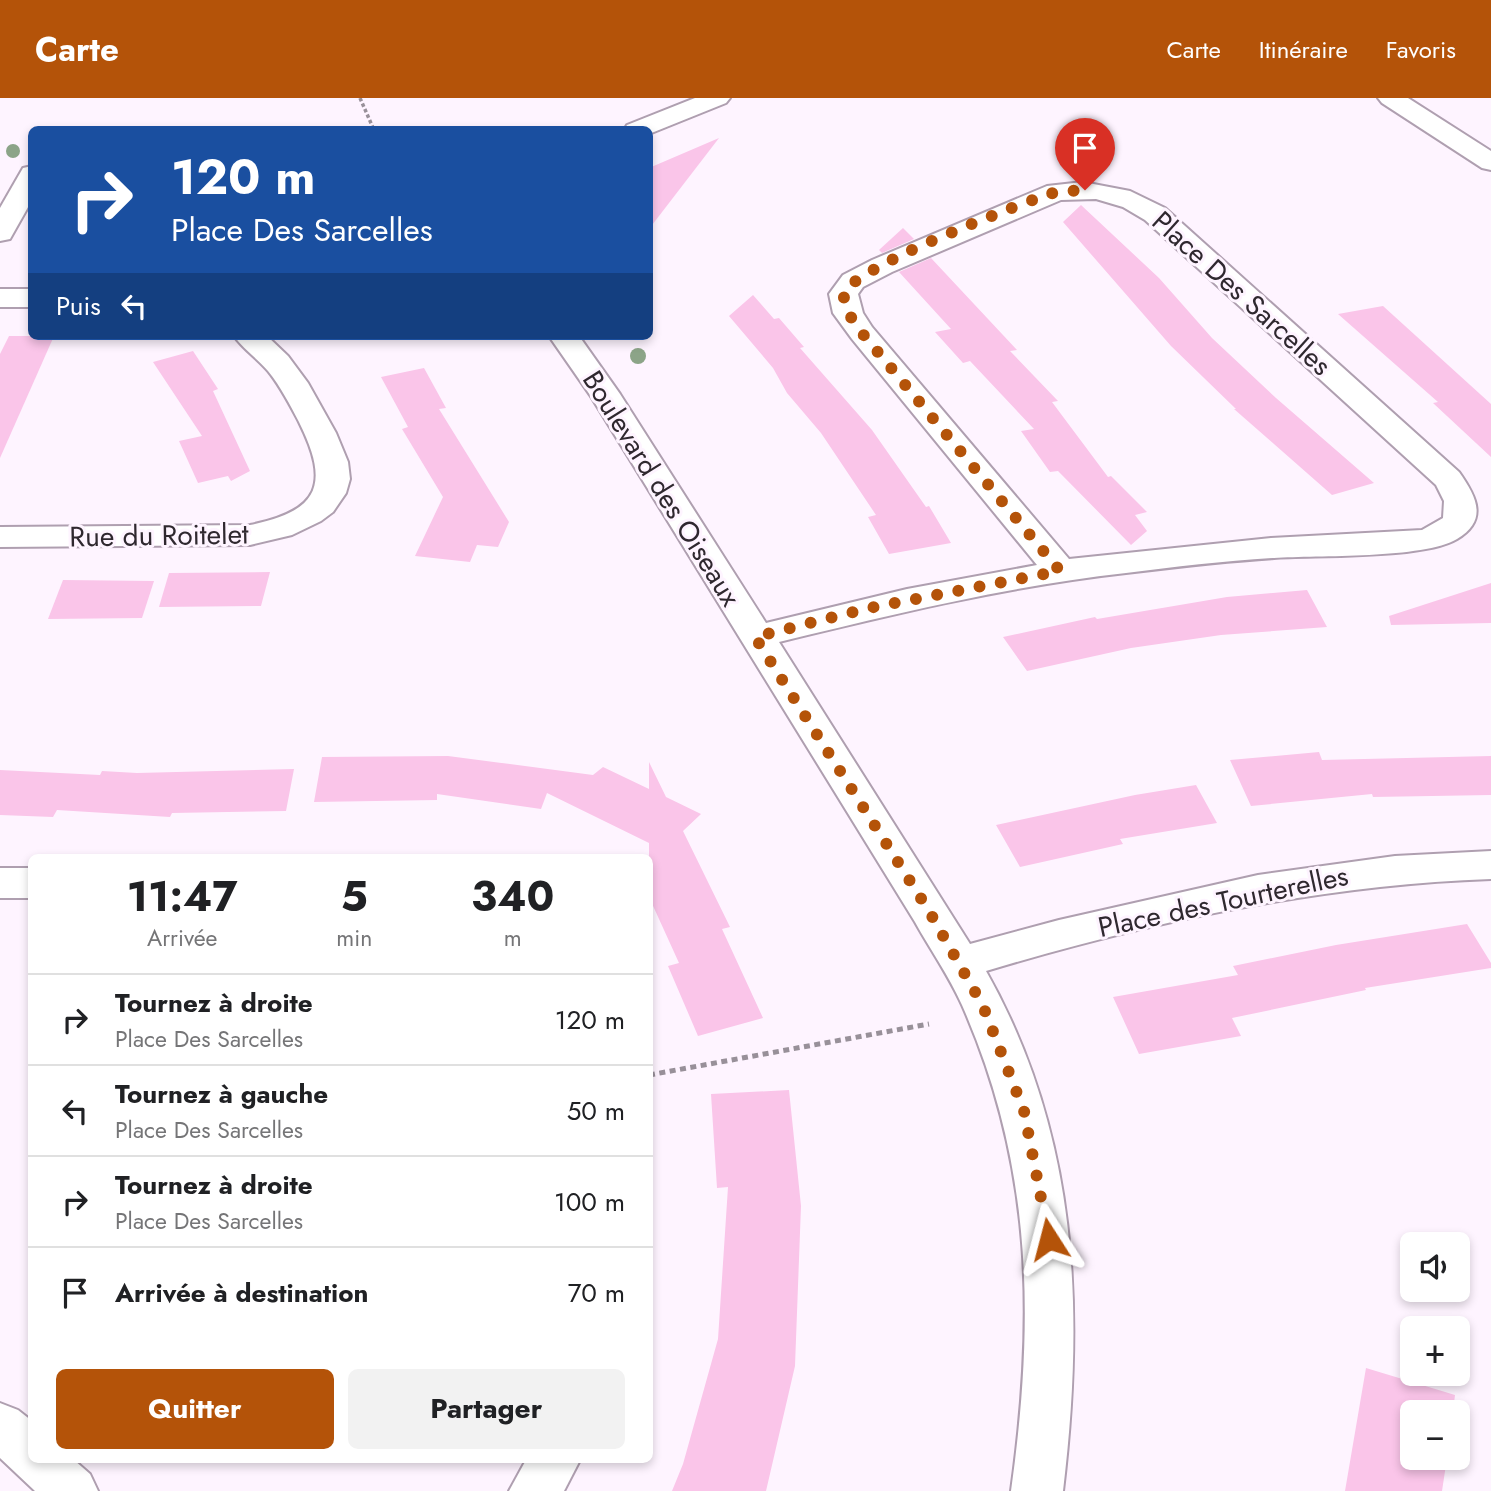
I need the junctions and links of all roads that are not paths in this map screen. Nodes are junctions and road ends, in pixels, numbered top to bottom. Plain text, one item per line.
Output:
1 (717, 98) edge
2 (1391, 98) edge
3 (646, 126) edge
4 (1491, 162) edge
5 (28, 181) edge
6 (0, 233) edge
7 (0, 298) edge
8 (28, 298) edge
9 (255, 340) edge
10 (567, 340) edge
11 (0, 537) edge
12 (1060, 571) junction
13 (755, 637) junction
14 (1491, 864) edge
15 (0, 883) edge
16 (28, 883) edge
17 (960, 963) junction
18 (0, 1426) edge
19 (28, 1450) edge
20 (40, 1463) edge
21 (552, 1463) edge
22 (72, 1491) edge
23 (535, 1491) edge
24 (1037, 1491) edge

1 - 3 street
2 - 4 street
5 - 6 street
7 - 8 street
9 - 11 street, Rue du Roitelet
10 - 13 street, Boulevard des Oiseaux
12 - 12 street, Place Des Sarcelles
12 - 13 street, Place Des Sarcelles
13 - 17 street, Boulevard des Oiseaux
14 - 17 street, Place des Tourterelles
15 - 16 street
17 - 24 street, Boulevard des Oiseaux
18 - 19 street
20 - 22 street
21 - 23 street

